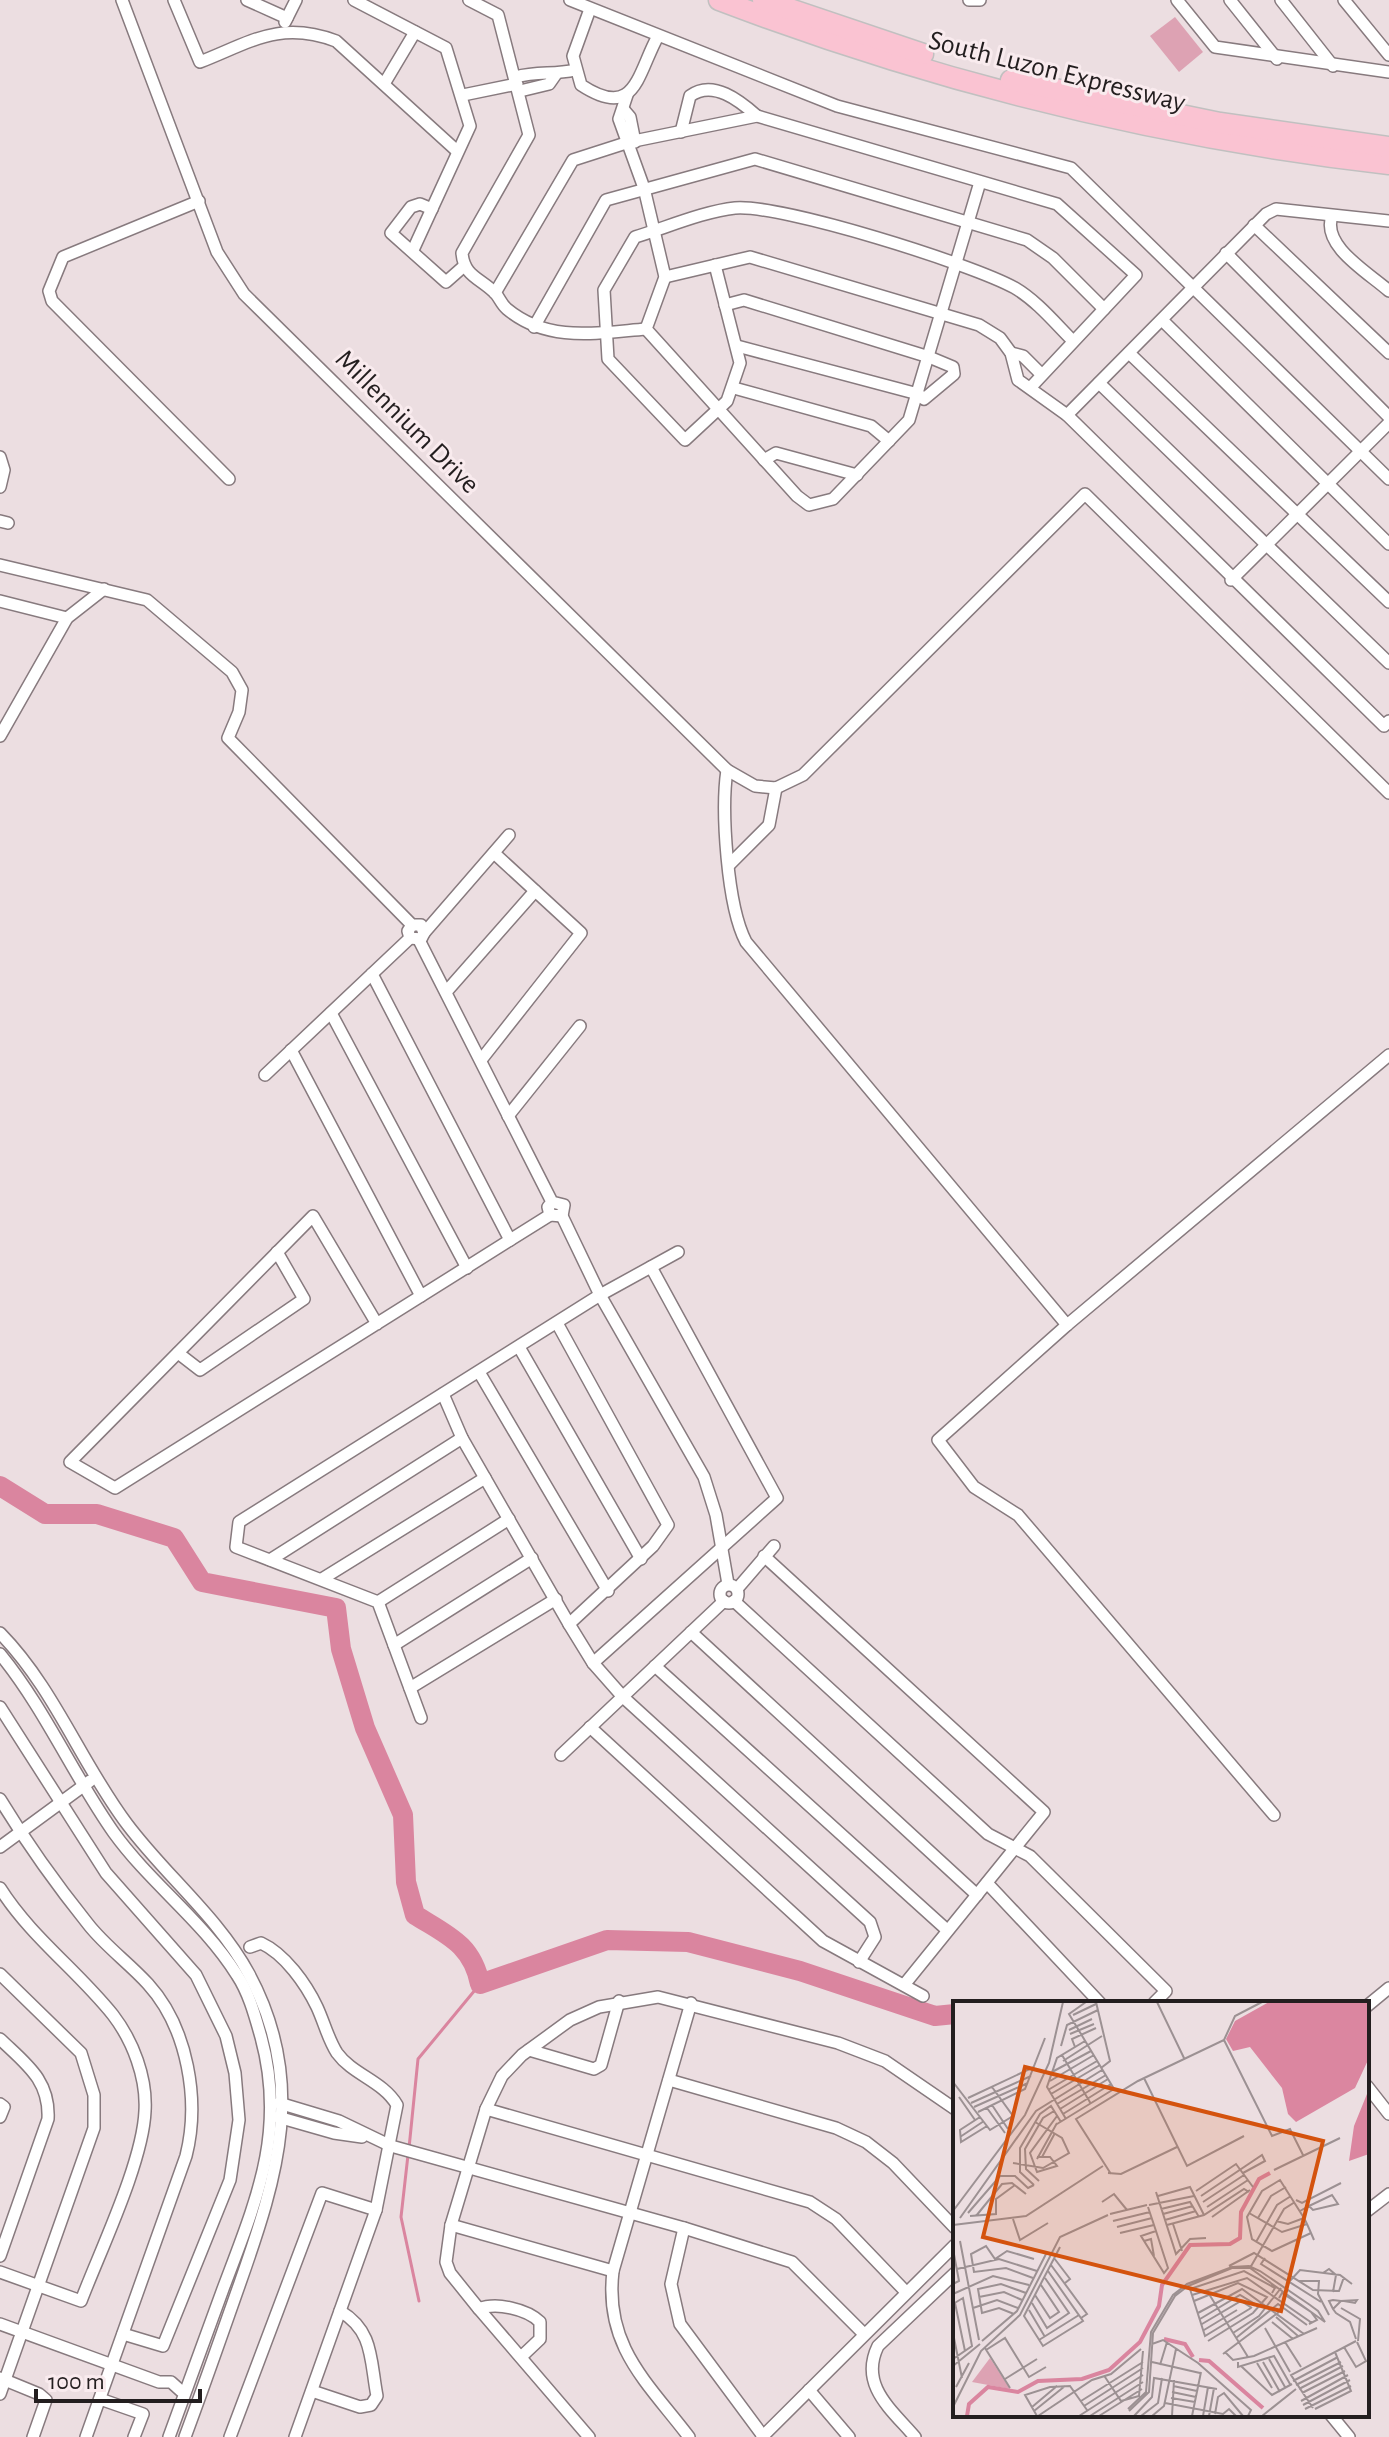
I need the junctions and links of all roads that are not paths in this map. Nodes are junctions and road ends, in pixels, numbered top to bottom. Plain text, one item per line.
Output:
1 (122, 0) edge
2 (174, 0) edge
3 (247, 0) edge
4 (296, 0) edge
5 (354, 0) edge
6 (469, 0) edge
7 (570, 0) edge
8 (719, 0) edge
9 (763, 0) edge
10 (969, 0) edge
11 (980, 0) edge
12 (1177, 0) edge
13 (1230, 0) edge
14 (1281, 0) edge
15 (1344, 0) edge
16 (590, 9) junction
17 (287, 18) junction
18 (281, 30) junction
19 (415, 32) junction
20 (658, 36) junction
21 (1389, 55) edge
22 (1277, 59) junction
23 (1333, 66) junction
24 (575, 70) junction
25 (1389, 72) edge
26 (384, 84) junction
27 (518, 84) junction
28 (463, 95) junction
29 (627, 95) junction
30 (757, 116) junction
31 (681, 132) junction
32 (632, 142) junction
33 (1389, 147) edge
34 (457, 151) junction
35 (1389, 164) edge
36 (980, 182) junction
37 (644, 188) junction
38 (199, 201) junction
39 (432, 209) junction
40 (1332, 216) junction
41 (1389, 221) edge
42 (968, 223) junction
43 (1254, 225) junction
44 (655, 231) junction
45 (413, 250) junction
46 (1226, 253) junction
47 (715, 265) junction
48 (957, 265) junction
49 (463, 267) junction
50 (665, 277) junction
51 (1193, 288) junction
52 (1389, 291) edge
53 (495, 293) junction
54 (725, 305) junction
55 (1104, 309) junction
56 (942, 312) junction
57 (1162, 320) junction
58 (534, 327) junction
59 (646, 329) junction
60 (606, 332) junction
61 (1073, 341) junction
62 (737, 346) junction
63 (1011, 353) junction
64 (1129, 353) junction
65 (1389, 353) edge
66 (929, 357) junction
67 (1041, 374) junction
68 (1099, 383) junction
69 (1031, 387) junction
70 (734, 388) junction
71 (918, 394) junction
72 (719, 411) junction
73 (1067, 415) junction
74 (1389, 420) edge
75 (889, 441) junction
76 (1361, 452) junction
77 (0, 457) edge
78 (764, 460) junction
79 (857, 475) junction
80 (229, 479) dead end
81 (1389, 479) edge
82 (1327, 484) junction
83 (0, 487) edge
84 (1298, 514) junction
85 (1267, 544) junction
86 (1389, 544) edge
87 (0, 565) edge
88 (1231, 580) junction
89 (104, 589) junction
90 (0, 601) edge
91 (1389, 602) edge
92 (67, 618) junction
93 (1389, 663) edge
94 (1389, 721) edge
95 (0, 736) edge
96 (727, 770) junction
97 (776, 788) junction
98 (1389, 793) edge
99 (509, 835) dead end
100 (494, 853) junction
101 (730, 864) junction
102 (535, 891) junction
103 (418, 937) junction
104 (372, 974) junction
105 (446, 992) junction
106 (331, 1013) junction
107 (580, 1026) dead end
108 (291, 1050) junction
109 (1389, 1055) edge
110 (481, 1060) junction
111 (265, 1075) dead end
112 (508, 1116) junction
113 (556, 1216) junction
114 (510, 1240) junction
115 (277, 1252) junction
116 (678, 1252) dead end
117 (651, 1267) junction
118 (467, 1268) junction
119 (600, 1295) junction
120 (421, 1296) junction
121 (557, 1323) junction
122 (377, 1324) junction
123 (1067, 1325) junction
124 (519, 1347) junction
125 (178, 1353) junction
126 (479, 1372) junction
127 (443, 1394) junction
128 (462, 1438) junction
129 (485, 1478) junction
130 (509, 1519) junction
131 (774, 1546) dead end
132 (722, 1547) junction
133 (764, 1556) junction
134 (532, 1558) junction
135 (641, 1559) junction
136 (270, 1560) junction
137 (322, 1579) junction
138 (608, 1591) junction
139 (731, 1594) junction
140 (556, 1599) junction
141 (378, 1602) junction
142 (569, 1624) junction
143 (691, 1632) junction
144 (0, 1633) edge
145 (394, 1645) junction
146 (0, 1654) edge
147 (593, 1663) junction
148 (655, 1666) junction
149 (410, 1688) junction
150 (623, 1697) junction
151 (0, 1707) edge
152 (421, 1718) dead end
153 (590, 1727) junction
154 (561, 1755) dead end
155 (95, 1777) junction
156 (84, 1785) junction
157 (0, 1799) edge
158 (59, 1803) junction
159 (1274, 1815) dead end
160 (20, 1831) junction
161 (0, 1847) edge
162 (1013, 1849) junction
163 (987, 1883) junction
164 (0, 1888) edge
165 (977, 1895) junction
166 (947, 1930) junction
167 (250, 1947) dead end
168 (859, 1962) junction
169 (0, 1974) edge
170 (904, 1985) junction
171 (1389, 1988) edge
172 (923, 1996) dead end
173 (619, 2001) junction
174 (1098, 2001) edge
175 (1156, 2001) edge
176 (691, 2003) junction
177 (1369, 2004) edge
178 (0, 2039) edge
179 (529, 2050) junction
180 (669, 2080) junction
181 (1369, 2089) edge
182 (278, 2103) junction
183 (0, 2104) edge
184 (953, 2108) edge
185 (486, 2109) junction
186 (1389, 2114) edge
187 (325, 2116) junction
188 (0, 2117) edge
189 (278, 2117) junction
190 (321, 2130) junction
191 (367, 2137) junction
192 (391, 2146) junction
193 (648, 2158) junction
194 (466, 2167) junction
195 (1389, 2194) edge
196 (1369, 2209) edge
197 (376, 2210) junction
198 (632, 2213) junction
199 (451, 2225) junction
200 (953, 2226) edge
201 (684, 2228) junction
202 (953, 2247) edge
203 (0, 2256) edge
204 (613, 2271) junction
205 (0, 2272) edge
206 (953, 2275) edge
207 (40, 2288) junction
208 (906, 2292) junction
209 (479, 2309) junction
210 (340, 2311) junction
211 (0, 2324) edge
212 (23, 2333) junction
213 (123, 2334) junction
214 (864, 2334) junction
215 (521, 2357) junction
216 (111, 2365) junction
217 (2, 2380) edge
218 (809, 2390) junction
219 (312, 2391) junction
220 (183, 2392) junction
221 (0, 2394) edge
222 (200, 2398) junction
223 (100, 2399) junction
224 (1333, 2417) edge
225 (763, 2436) edge
226 (33, 2437) edge
227 (86, 2437) edge
228 (134, 2437) edge
229 (169, 2437) edge
230 (185, 2437) edge
231 (231, 2437) edge
232 (295, 2437) edge
233 (589, 2437) edge
234 (689, 2437) edge
235 (849, 2437) edge
236 (915, 2437) edge
237 (1349, 2437) edge

1 - 38 street, Millennium Drive
2 - 18 street
3 - 17 street
4 - 17 street
5 - 19 street
6 - 27 street
7 - 16 street
8 - 35 highway, South Luzon Expressway
9 - 33 highway, South Luzon Expressway
10 - 11 street
12 - 22 street
13 - 22 street
14 - 23 street
15 - 21 street
16 - 20 street
16 - 24 street
17 - 18 street
18 - 26 street
19 - 26 street
19 - 28 street
20 - 29 street
20 - 51 street
22 - 23 street
23 - 25 street
24 - 27 street
24 - 29 street
26 - 34 street
27 - 28 street
27 - 49 street
28 - 34 street
29 - 32 street
30 - 31 street
30 - 31 street
30 - 36 street
31 - 32 street
32 - 37 street
32 - 53 street
34 - 39 street
36 - 42 street
36 - 55 street
37 - 42 street
37 - 44 street
37 - 58 street
38 - 80 street
38 - 96 street, Millennium Drive
39 - 45 street
39 - 45 street
40 - 41 street
40 - 43 street
40 - 52 street
42 - 48 street
42 - 55 street
43 - 46 street
43 - 65 street
44 - 48 street
44 - 50 street
44 - 60 street
45 - 49 street
46 - 51 street
46 - 74 street
47 - 50 street
47 - 54 street
47 - 56 street
48 - 56 street
48 - 61 street
49 - 53 street
50 - 59 street
51 - 57 street
51 - 76 street
53 - 58 street
54 - 62 street
54 - 66 street
55 - 61 street
56 - 63 street
56 - 66 street
57 - 64 street
57 - 82 street
58 - 60 street
59 - 60 street
59 - 72 street
60 - 72 street
61 - 67 street
62 - 70 street
62 - 71 street
63 - 67 street
63 - 69 street
64 - 68 street
64 - 84 street
66 - 71 street
66 - 71 street
67 - 69 street
68 - 73 street
68 - 85 street
69 - 73 street
70 - 72 street
70 - 75 street
71 - 75 street
72 - 78 street
73 - 88 street
74 - 76 street
75 - 79 street
76 - 81 street
76 - 82 street
77 - 83 street
78 - 79 street
78 - 79 street
82 - 84 street
82 - 86 street
84 - 85 street
84 - 91 street
85 - 88 street
85 - 93 street
87 - 89 street
88 - 94 street
89 - 92 street
89 - 103 street
90 - 92 street
92 - 95 street
96 - 97 street, Millennium Drive
96 - 101 street
97 - 98 street
97 - 101 street
99 - 100 street
100 - 102 street
100 - 103 street
101 - 123 street
102 - 105 street
102 - 110 street
103 - 104 street
103 - 105 street
104 - 106 street
104 - 114 street
105 - 110 street
106 - 108 street
106 - 118 street
107 - 112 street
108 - 111 street
108 - 120 street
109 - 123 street
110 - 112 street
112 - 113 street
113 - 114 street
113 - 119 street
114 - 118 street
115 - 122 street
115 - 125 street
115 - 125 street
116 - 117 street
117 - 119 street
117 - 132 street
118 - 120 street
119 - 121 street
119 - 132 street
120 - 122 street
121 - 124 street
121 - 135 street
122 - 125 street
123 - 159 street
124 - 126 street
124 - 135 street
126 - 127 street
126 - 138 street
127 - 128 street
127 - 136 street
128 - 129 street
128 - 136 street
129 - 130 street
129 - 137 street
130 - 134 street
130 - 141 street
131 - 133 street
132 - 139 street
132 - 147 street
133 - 139 street
133 - 162 street
134 - 140 street
134 - 145 street
135 - 138 street
136 - 137 street
137 - 141 street
138 - 142 street
139 - 143 street
139 - 162 street
140 - 142 street
140 - 149 street
141 - 145 street
142 - 147 street
143 - 148 street
143 - 165 street
144 - 155 street
145 - 149 street
146 - 156 street
147 - 150 street
148 - 150 street
148 - 166 street
149 - 152 street
150 - 153 street
150 - 168 street
151 - 158 street
153 - 154 street
153 - 168 street
155 - 156 street
155 - 182 street
156 - 158 street
156 - 182 street
157 - 160 street
158 - 160 street
158 - 213 street
160 - 161 street
160 - 213 street
162 - 163 street
162 - 175 street
163 - 165 street
163 - 174 street
164 - 207 street
165 - 166 street
166 - 170 street
167 - 192 street
168 - 170 street
169 - 207 street
170 - 172 street
171 - 177 street
173 - 176 street
173 - 179 street
173 - 179 street
176 - 180 street
176 - 184 street
178 - 203 street
179 - 185 street
180 - 193 street
180 - 200 street
181 - 186 street
182 - 187 street
182 - 189 street
183 - 188 street
185 - 193 street
185 - 194 street
187 - 190 street
187 - 191 street
189 - 190 street
189 - 220 street
189 - 222 street
190 - 191 street
191 - 192 street
192 - 194 street
192 - 197 street
193 - 198 street
193 - 208 street
194 - 198 street
194 - 199 street
195 - 196 street
197 - 210 street
197 - 231 street
198 - 201 street
198 - 204 street
199 - 204 street
199 - 209 street
201 - 214 street
201 - 225 street
202 - 208 street
204 - 234 street
205 - 207 street
206 - 236 street
207 - 212 street
208 - 214 street
209 - 215 street
209 - 215 street
210 - 219 street
210 - 219 street
211 - 212 street
212 - 216 street
212 - 217 street
213 - 216 street
214 - 218 street
215 - 233 street
216 - 220 street
216 - 223 street
217 - 221 street
217 - 226 street
218 - 225 street
218 - 235 street
219 - 232 street
220 - 222 street
220 - 229 street
222 - 230 street
223 - 227 street
223 - 228 street
224 - 237 street

